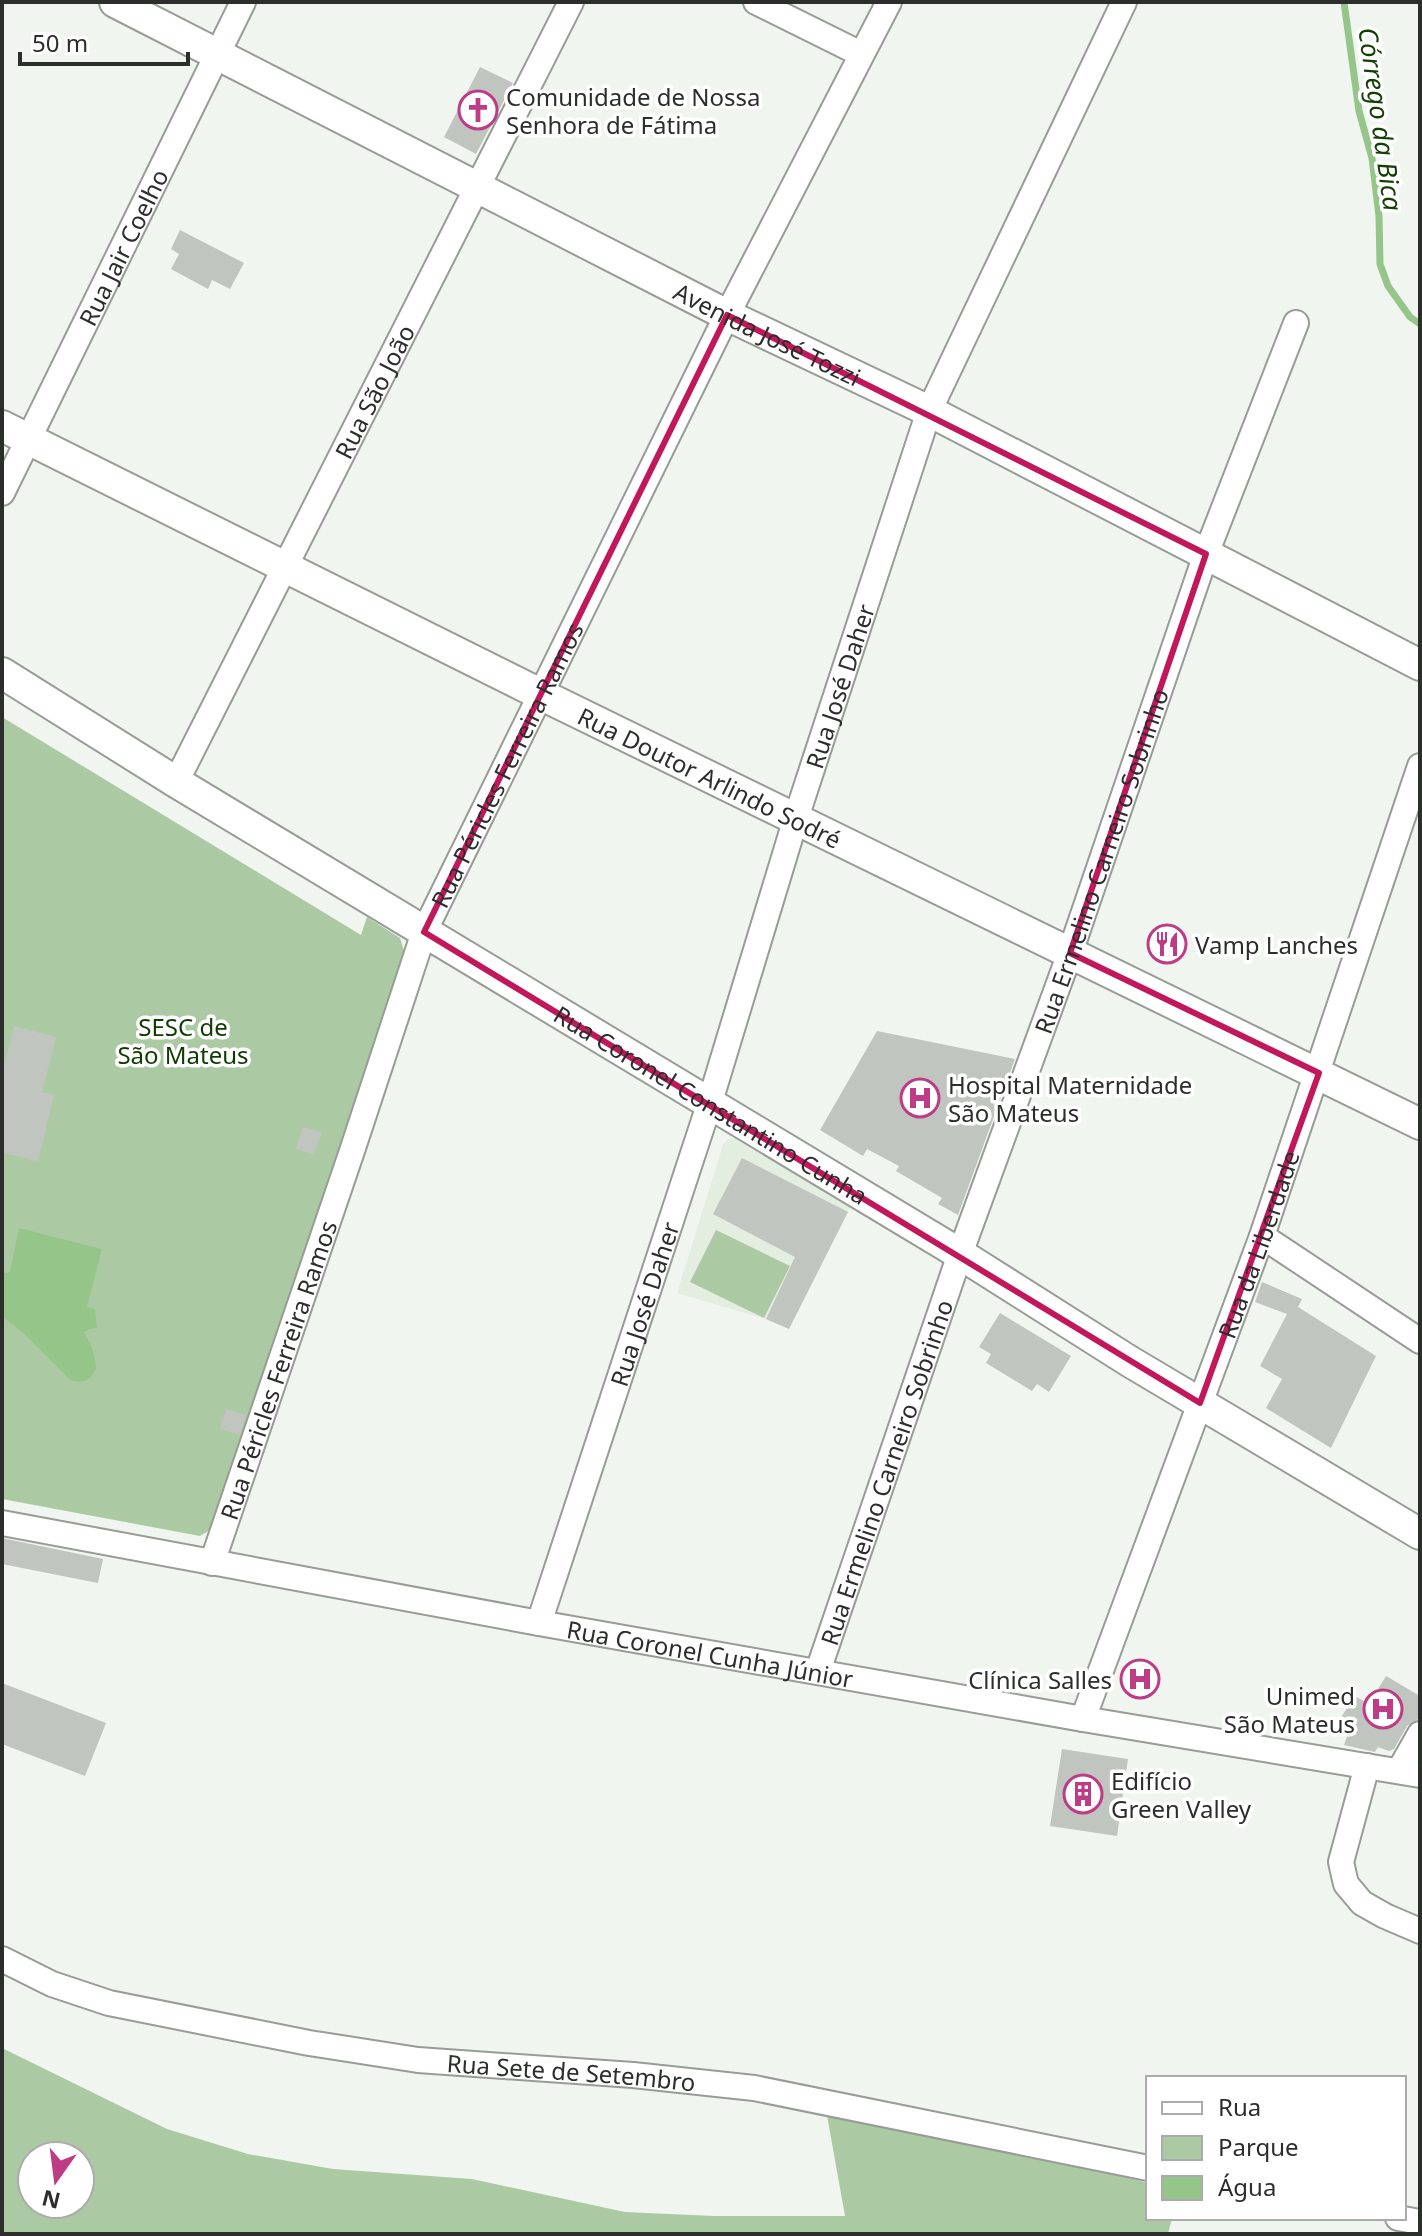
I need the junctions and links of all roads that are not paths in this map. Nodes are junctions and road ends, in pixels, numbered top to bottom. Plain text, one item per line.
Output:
1 (115, 2) edge
2 (243, 2) edge
3 (571, 2) edge
4 (756, 2) edge
5 (889, 2) edge
6 (1124, 2) edge
7 (217, 54) junction
8 (861, 54) junction
9 (477, 186) junction
10 (727, 315) junction
11 (1296, 323) dead end
12 (929, 411) junction
13 (15, 432) edge
14 (2, 493) edge
15 (1206, 554) junction
16 (284, 567) junction
17 (1420, 665) edge
18 (2, 673) edge
19 (540, 694) junction
20 (1420, 766) edge
21 (176, 782) junction
22 (796, 818) junction
23 (424, 932) junction
24 (1070, 953) junction
25 (1319, 1073) junction
26 (709, 1105) junction
27 (1420, 1124) edge
28 (1262, 1236) junction
29 (960, 1254) junction
30 (1420, 1341) edge
31 (1200, 1403) junction
32 (2, 1523) edge
33 (1420, 1534) edge
34 (212, 1563) junction
35 (539, 1623) junction
36 (818, 1671) junction
37 (1083, 1719) junction
38 (1420, 1734) edge
39 (1367, 1766) junction
40 (1410, 1773) edge
41 (1420, 1931) edge
42 (2, 1959) edge
43 (1146, 2168) edge

1 - 7 street, Avenida José Tozzi
2 - 7 street, Rua Jair Coelho
3 - 9 street, Rua São João
4 - 8 street
5 - 8 street, Rua Péricles Ferreira Ramos
6 - 12 street, Rua José Daher
7 - 9 street, Avenida José Tozzi
7 - 13 street, Rua Jair Coelho
8 - 10 street, Rua Péricles Ferreira Ramos
9 - 10 street, Avenida José Tozzi
9 - 16 street, Rua São João
10 - 12 street, Avenida José Tozzi
10 - 19 street, Rua Péricles Ferreira Ramos
11 - 15 street, Rua Ermelino Carneiro Sobrinho
12 - 15 street, Avenida José Tozzi
12 - 22 street, Rua José Daher
13 - 14 street, Rua Jair Coelho
13 - 16 street, Rua Doutor Arlindo Sodré
15 - 17 street, Avenida José Tozzi
15 - 24 street, Rua Ermelino Carneiro Sobrinho
16 - 19 street, Rua Doutor Arlindo Sodré
16 - 21 street, Rua São João
18 - 21 street, Rua Coronel Constantino Cunha
19 - 22 street, Rua Doutor Arlindo Sodré
19 - 23 street, Rua Péricles Ferreira Ramos
20 - 25 street, Rua da Liberdade
21 - 23 street, Rua Coronel Constantino Cunha
22 - 24 street, Rua Doutor Arlindo Sodré
22 - 26 street, Rua José Daher
23 - 26 street, Rua Coronel Constantino Cunha
23 - 34 street, Rua Péricles Ferreira Ramos
24 - 25 street, Rua Doutor Arlindo Sodré
24 - 29 street, Rua Ermelino Carneiro Sobrinho
25 - 27 street, Rua Doutor Arlindo Sodré
25 - 28 street, Rua da Liberdade
26 - 29 street, Rua Coronel Constantino Cunha
26 - 35 street, Rua José Daher
28 - 30 street
28 - 31 street, Rua da Liberdade
29 - 31 street, Rua Coronel Constantino Cunha
29 - 36 street, Rua Ermelino Carneiro Sobrinho
31 - 33 street, Rua Coronel Constantino Cunha
31 - 37 street, Rua da Liberdade
32 - 34 street, Rua Coronel Cunha Júnior
34 - 35 street, Rua Coronel Cunha Júnior
35 - 36 street, Rua Coronel Cunha Júnior
36 - 37 street, Rua Coronel Cunha Júnior
37 - 39 street, Rua Coronel Cunha Júnior
38 - 40 street
39 - 40 street, Rua Coronel Cunha Júnior
39 - 41 street
42 - 43 street, Rua Sete de Setembro

